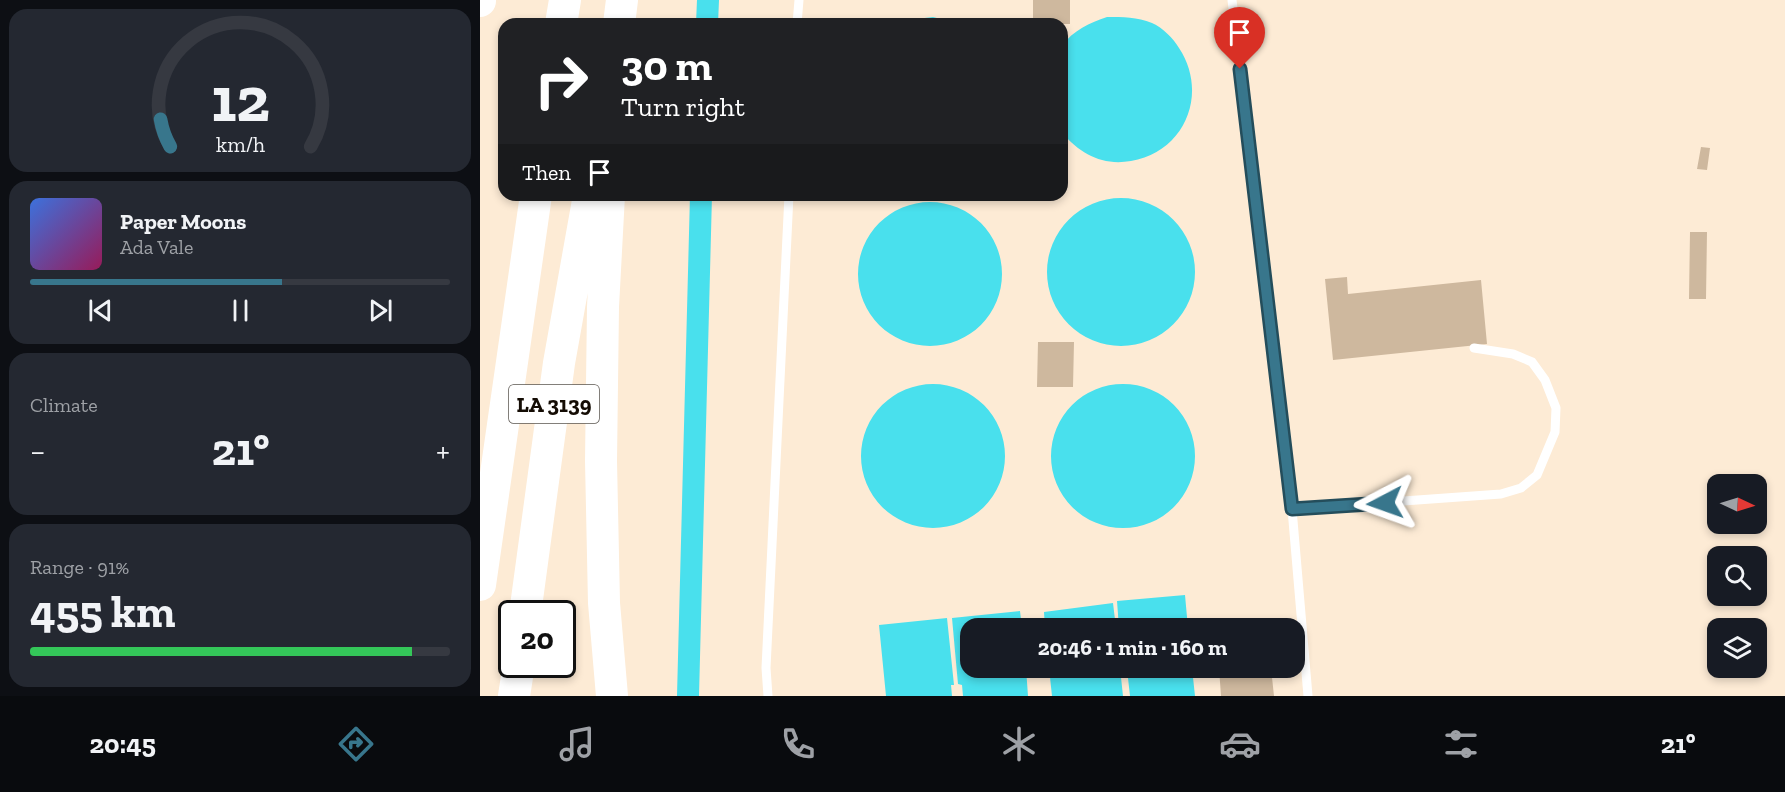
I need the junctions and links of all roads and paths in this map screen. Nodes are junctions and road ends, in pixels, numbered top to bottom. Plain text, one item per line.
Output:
1 (565, 0) edge
2 (799, 0) edge
3 (1232, 0) edge
4 (562, 18) edge
5 (798, 18) edge
6 (535, 201) edge
7 (588, 201) edge
8 (609, 201) edge
9 (789, 201) edge
10 (1474, 348) dead end
11 (1292, 509) junction
12 (480, 585) edge
13 (527, 600) edge
14 (517, 678) edge
15 (514, 696) edge
16 (612, 696) edge
17 (768, 696) edge
18 (1308, 696) edge

1 - 4 highway
2 - 5 lane
3 - 11 lane
6 - 12 highway, LA 3139
7 - 13 highway, LA 3139
8 - 16 highway
9 - 17 lane
10 - 11 lane
11 - 18 lane
14 - 15 highway

